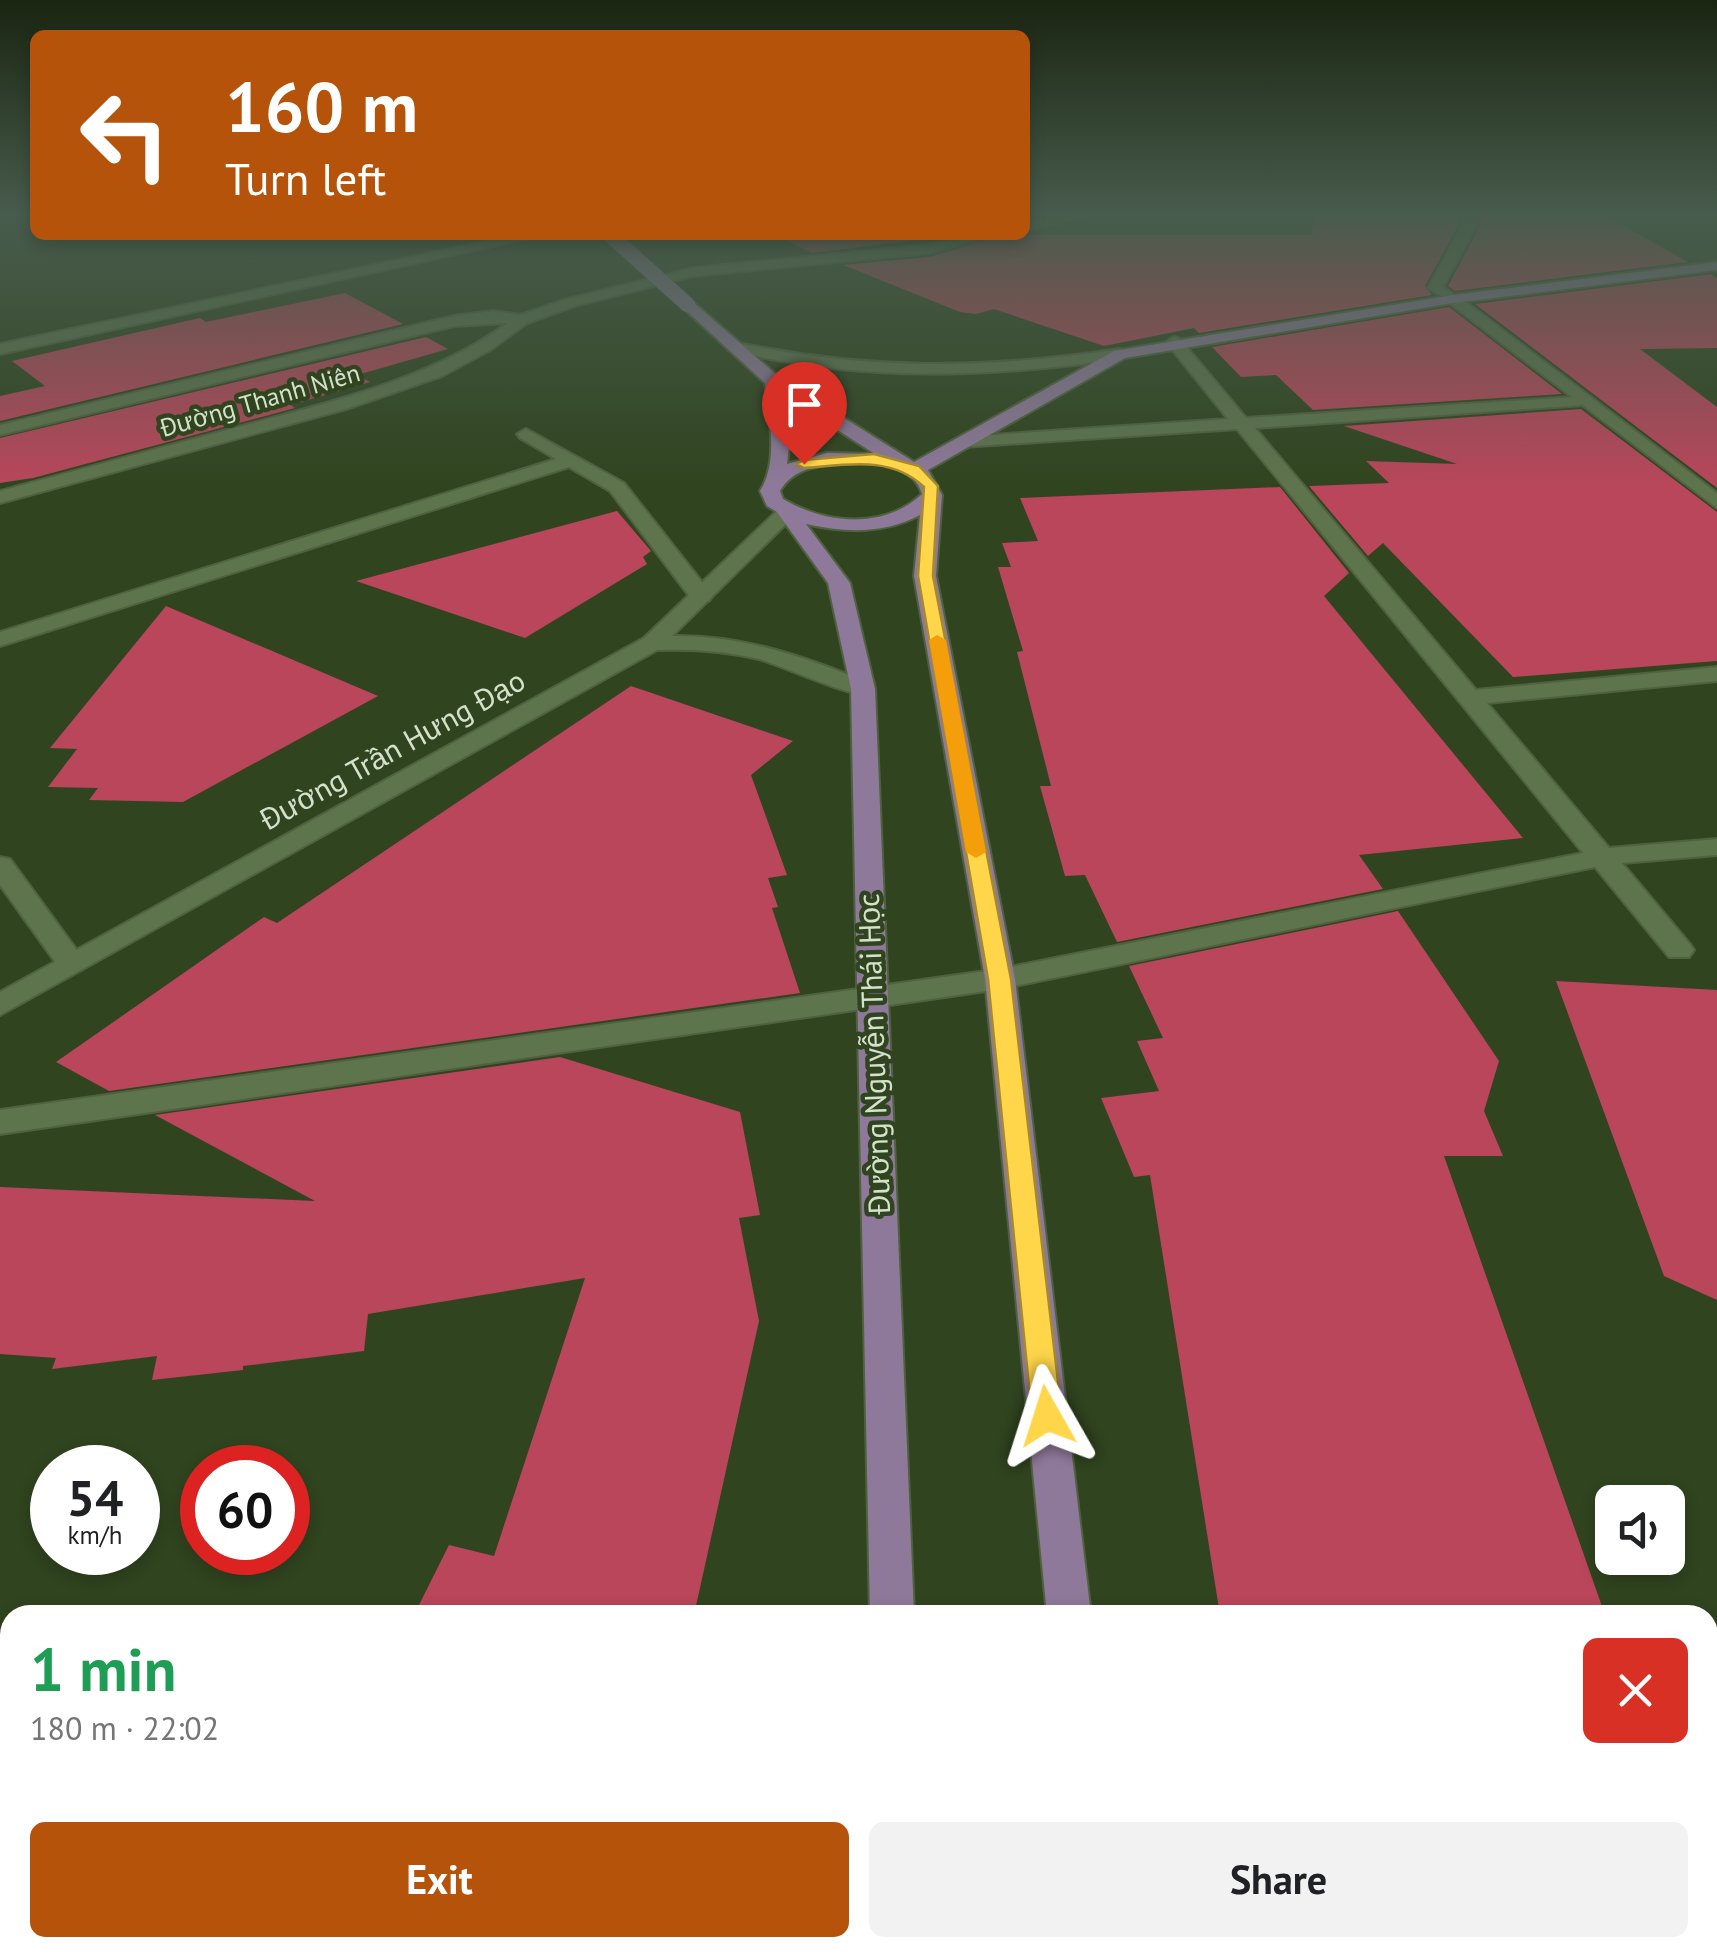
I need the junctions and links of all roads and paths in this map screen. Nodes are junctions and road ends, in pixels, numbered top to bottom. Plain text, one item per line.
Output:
1 (204, 304) edge
2 (568, 304) edge
3 (687, 304) edge
4 (1419, 304) edge
5 (1460, 304) edge
6 (522, 320) junction
7 (1174, 342) junction
8 (734, 347) junction
9 (0, 350) edge
10 (1120, 354) junction
11 (773, 381) junction
12 (1584, 400) junction
13 (1241, 423) junction
14 (0, 430) edge
15 (526, 434) dead end
16 (962, 442) junction
17 (572, 460) junction
18 (774, 480) junction
19 (923, 482) junction
20 (0, 498) edge
21 (1717, 502) edge
22 (787, 512) junction
23 (701, 596) junction
24 (0, 638) edge
25 (652, 643) junction
26 (1717, 674) edge
27 (863, 689) junction
28 (1470, 698) junction
29 (1717, 847) edge
30 (1602, 857) junction
31 (0, 866) edge
32 (1680, 950) dead end
33 (71, 963) junction
34 (1000, 979) junction
35 (870, 1000) junction
36 (0, 1005) edge
37 (0, 1122) edge
38 (892, 1605) edge
39 (1068, 1605) edge

1 - 9 street
2 - 6 street, Đường Thanh Niên
3 - 8 main road, bridge
4 - 7 main road
5 - 12 street
6 - 14 street
6 - 20 street, Đường Thanh Niên
7 - 10 main road
7 - 13 street
8 - 10 street
8 - 11 main road
10 - 16 main road
11 - 18 main road
11 - 19 main road
12 - 13 street
12 - 21 street
13 - 16 street
13 - 28 street
15 - 17 street
16 - 19 main road
17 - 23 street
17 - 24 street
18 - 19 main road
18 - 22 main road, Đường Nguyễn Thái Học
19 - 22 main road
19 - 34 main road
22 - 23 street, Đường Trần Hưng Đạo
22 - 27 main road, Đường Nguyễn Thái Học
23 - 25 street, Đường Trần Hưng Đạo
25 - 27 street
25 - 33 street, Đường Trần Hưng Đạo
26 - 28 street
27 - 35 main road, Đường Nguyễn Thái Học
28 - 30 street
29 - 30 street
30 - 32 street
30 - 34 street
31 - 33 street
33 - 36 street, Đường Trần Hưng Đạo
34 - 35 street
34 - 39 main road
35 - 37 street
35 - 38 main road, Đường Nguyễn Thái Học

